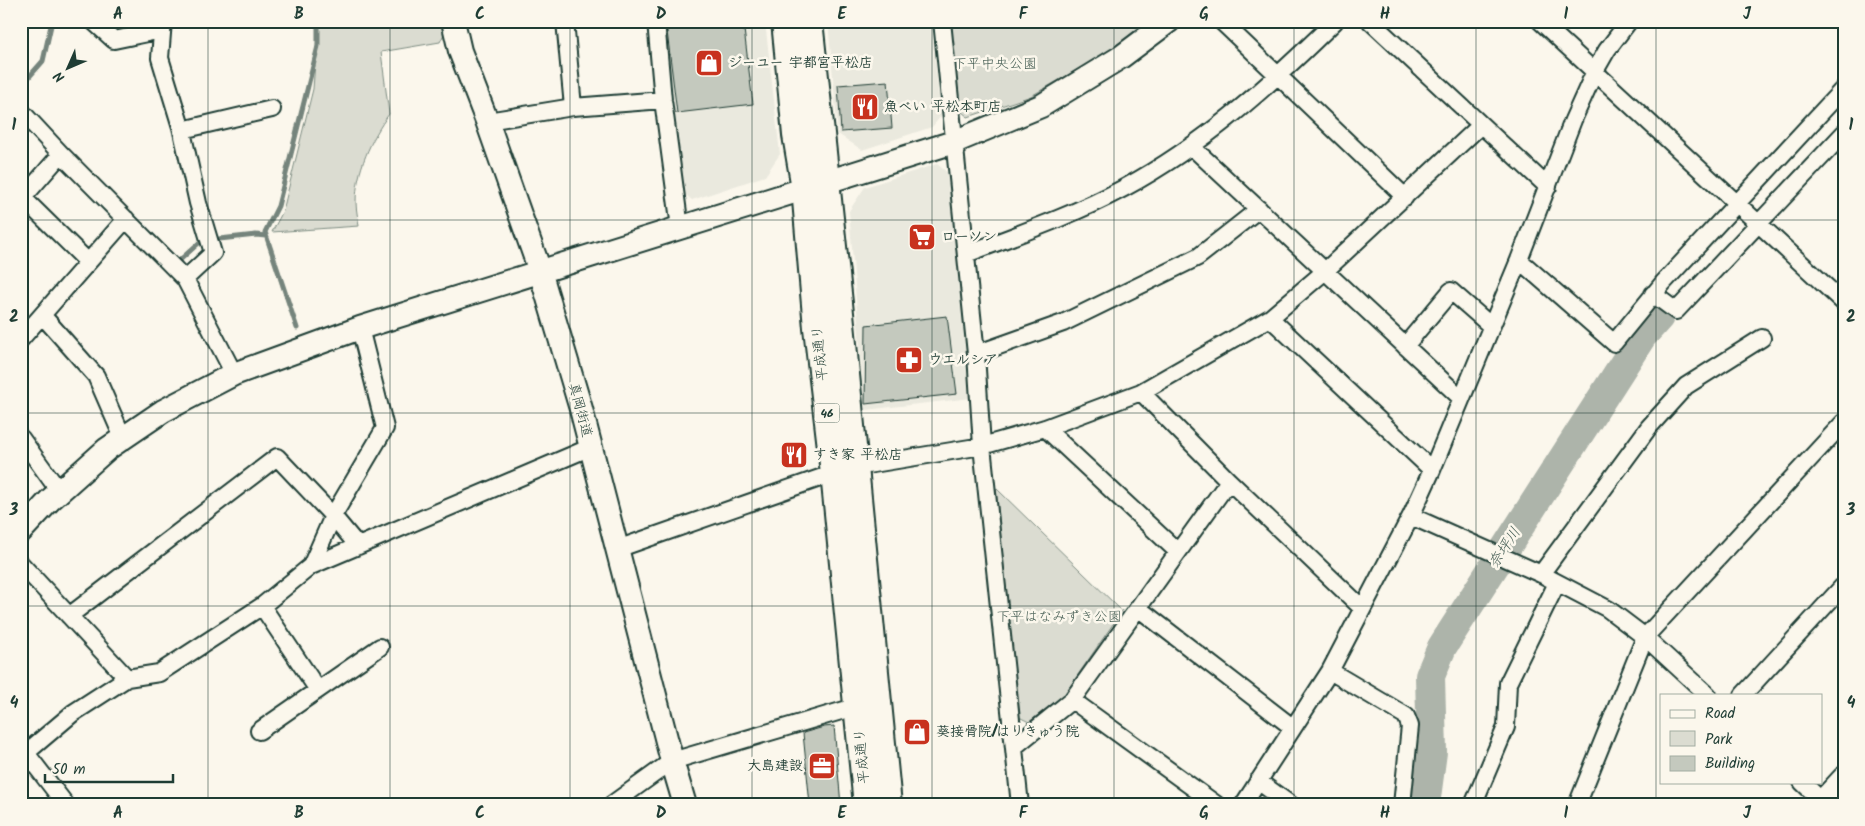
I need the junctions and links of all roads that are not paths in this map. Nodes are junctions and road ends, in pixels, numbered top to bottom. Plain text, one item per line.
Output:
1 (93, 21) edge
2 (453, 21) edge
3 (565, 21) edge
4 (656, 21) edge
5 (785, 21) edge
6 (809, 21) edge
7 (942, 21) edge
8 (1169, 21) edge
9 (1221, 21) edge
10 (1335, 21) edge
11 (1370, 21) edge
12 (1540, 21) edge
13 (1629, 21) edge
14 (162, 25) edge
15 (1595, 71) junction
16 (1280, 76) junction
17 (1844, 88) edge
18 (663, 100) junction
19 (573, 107) junction
20 (272, 109) dead end
21 (21, 112) edge
22 (487, 121) junction
23 (1481, 124) junction
24 (182, 130) junction
25 (1842, 139) edge
26 (954, 142) junction
27 (1191, 146) junction
28 (61, 154) junction
29 (816, 185) junction
30 (1548, 187) junction
31 (1405, 197) junction
32 (22, 199) edge
33 (1737, 203) junction
34 (1259, 209) junction
35 (126, 219) junction
36 (1758, 223) junction
37 (680, 228) junction
38 (966, 254) junction
39 (1519, 260) junction
40 (88, 262) junction
41 (540, 271) junction
42 (1324, 272) junction
43 (185, 279) junction
44 (1653, 294) junction
45 (1844, 302) edge
46 (42, 315) junction
47 (1270, 318) junction
48 (1491, 326) junction
49 (360, 328) junction
50 (1762, 338) dead end
51 (21, 339) edge
52 (1405, 346) junction
53 (976, 354) junction
54 (234, 374) junction
55 (1141, 392) junction
56 (1461, 398) junction
57 (1844, 422) edge
58 (1045, 428) junction
59 (21, 438) edge
60 (123, 438) junction
61 (982, 446) junction
62 (591, 447) junction
63 (844, 470) junction
64 (1432, 470) junction
65 (1229, 481) junction
66 (59, 491) junction
67 (333, 516) junction
68 (1411, 516) junction
69 (21, 531) edge
70 (358, 546) junction
71 (617, 549) junction
72 (1178, 552) junction
73 (21, 564) edge
74 (311, 566) junction
75 (1540, 574) junction
76 (1557, 583) junction
77 (1844, 584) edge
78 (262, 606) junction
79 (1138, 608) junction
80 (1362, 608) junction
81 (69, 616) junction
82 (1645, 637) junction
83 (380, 647) dead end
84 (1330, 671) junction
85 (127, 678) junction
86 (318, 690) junction
87 (1707, 694) edge
88 (1744, 694) edge
89 (1072, 700) junction
90 (858, 706) junction
91 (1292, 727) junction
92 (259, 730) dead end
93 (1014, 747) junction
94 (23, 755) edge
95 (672, 761) junction
96 (1844, 778) edge
97 (1258, 781) junction
98 (1804, 784) edge
99 (1580, 803) edge
100 (1820, 803) edge
101 (66, 805) edge
102 (610, 805) edge
103 (685, 805) edge
104 (867, 805) edge
105 (888, 805) edge
106 (1020, 805) edge
107 (1218, 805) edge
108 (1243, 805) edge
109 (1291, 805) edge
110 (1402, 805) edge
111 (1473, 805) edge

1 - 14 street
2 - 22 street, 真岡街道
3 - 19 street
4 - 18 street
5 - 29 main road, 平成通り / 46
6 - 29 main road, 平成通り / 46
7 - 26 street
8 - 26 street
9 - 16 street
10 - 16 street
11 - 23 street
12 - 15 street
13 - 15 street
14 - 24 street
15 - 30 street
15 - 33 street
16 - 27 street
16 - 31 street
17 - 33 street
18 - 19 street
18 - 37 street
19 - 22 street
20 - 24 street
21 - 28 street
22 - 41 street, 真岡街道
23 - 30 street
23 - 31 street
24 - 43 street
25 - 36 street
26 - 29 street
26 - 38 street
27 - 34 street
27 - 38 street
28 - 32 street
28 - 35 street
29 - 37 street
29 - 63 main road, 平成通り / 46
30 - 39 street
31 - 42 street
32 - 40 street
33 - 36 street
33 - 44 street
34 - 42 street
34 - 53 street
35 - 40 street
35 - 43 street
36 - 44 street
36 - 45 street
37 - 41 street
38 - 53 street
39 - 44 street
39 - 48 street
40 - 46 street
41 - 49 street
41 - 62 street, 真岡街道
42 - 47 street
42 - 52 street
43 - 54 street
46 - 51 street
46 - 60 street
47 - 55 street
47 - 64 street
48 - 52 street
48 - 56 street
49 - 54 street
49 - 67 street
50 - 75 street
52 - 56 street
53 - 61 street
54 - 60 street
55 - 58 street
55 - 65 street
56 - 64 street
57 - 82 street
58 - 61 street
58 - 72 street
59 - 66 street
60 - 66 street
61 - 63 street
61 - 93 street
62 - 70 street
62 - 71 street, 真岡街道
63 - 71 street
63 - 90 main road, 平成通り / 46
63 - 105 main road, 平成通り / 46
64 - 68 street
65 - 72 street
65 - 80 street
66 - 69 street
67 - 70 street
67 - 74 street
67 - 81 street
68 - 75 street
68 - 80 street
70 - 74 street
71 - 95 street, 真岡街道
72 - 79 street
73 - 81 street
74 - 78 street
75 - 76 street
76 - 82 street
76 - 111 street
77 - 88 street
78 - 85 street
78 - 86 street
79 - 89 street
79 - 91 street
80 - 84 street
81 - 85 street
82 - 87 street
82 - 99 street
83 - 86 street
84 - 91 street
84 - 110 street
85 - 94 street
86 - 92 street
89 - 93 street
89 - 107 street
90 - 95 street
90 - 104 main road, 平成通り / 46
91 - 97 street
93 - 106 street
94 - 101 street
95 - 102 street
95 - 103 street, 真岡街道
96 - 100 street
97 - 108 street
97 - 109 street
98 - 100 street

